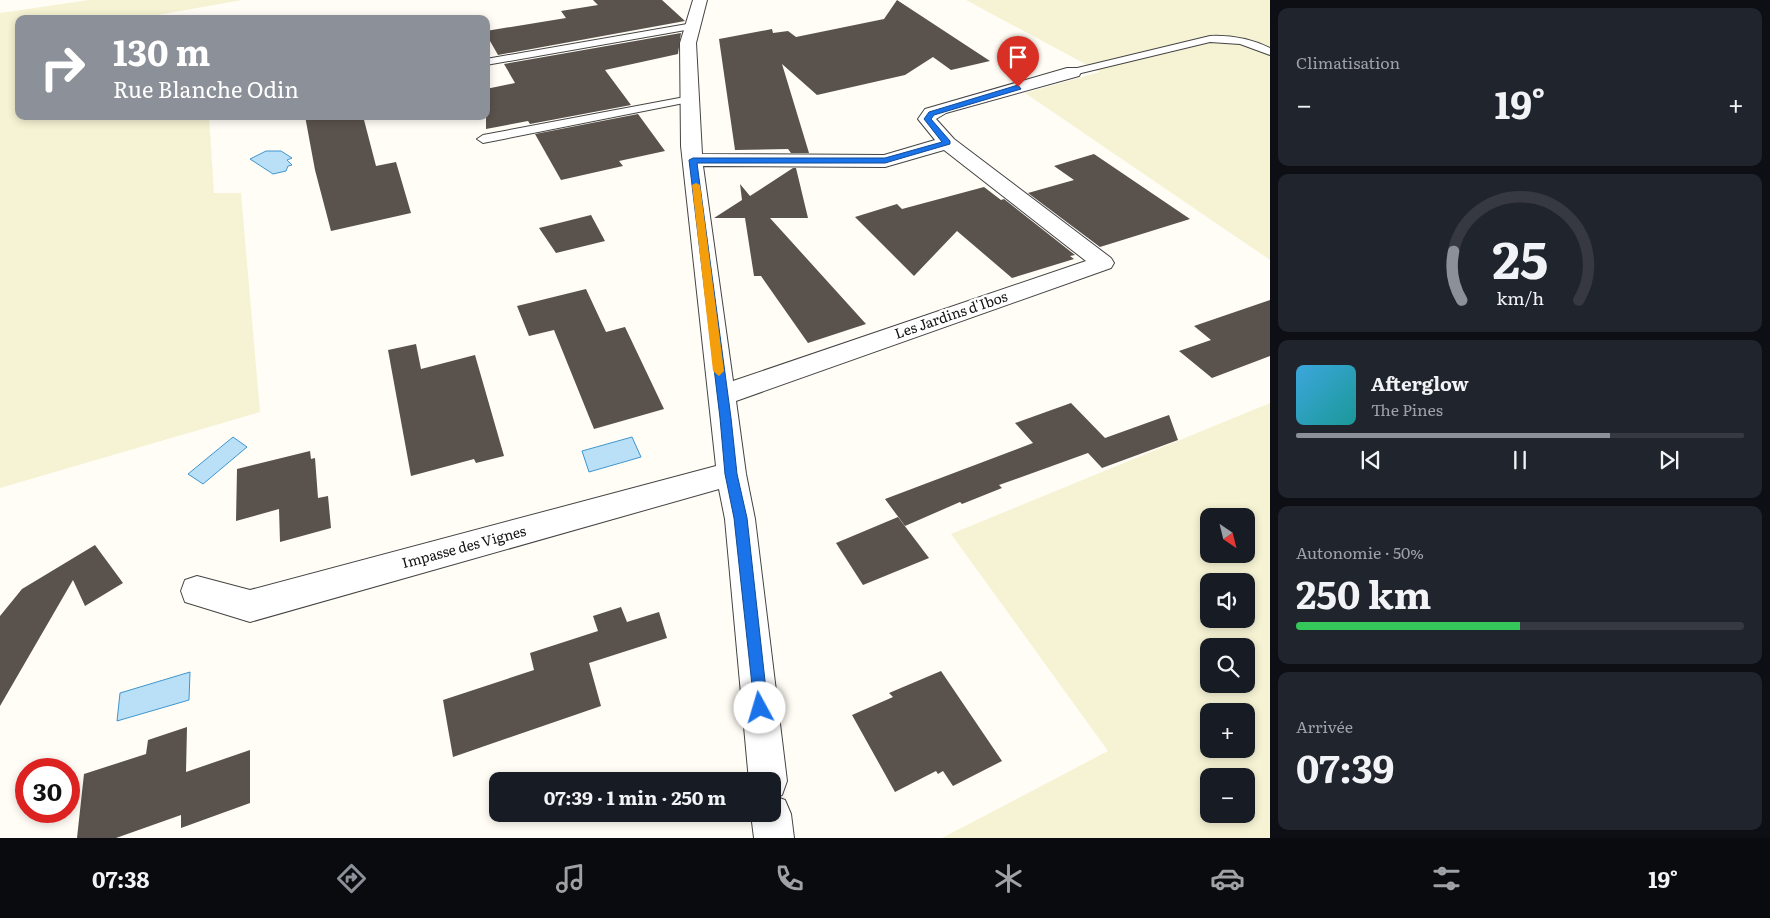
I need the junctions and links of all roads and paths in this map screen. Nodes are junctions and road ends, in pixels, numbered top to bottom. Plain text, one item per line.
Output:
1 (700, 0) edge
2 (693, 26) junction
3 (1270, 52) edge
4 (490, 61) edge
5 (1073, 72) joint
6 (690, 98) junction
7 (482, 139) dead end
8 (947, 143) junction
9 (693, 160) junction
10 (722, 395) junction
11 (731, 474) junction
12 (197, 591) dead end
13 (767, 772) edge
14 (772, 822) edge
15 (774, 838) edge

1 - 2 street
2 - 4 lane
2 - 6 street
3 - 5 lane
5 - 8 street
6 - 7 lane
6 - 9 street
8 - 9 street
8 - 10 street, Les Jardins d'Ibos
9 - 10 street
10 - 11 street
11 - 12 street, Impasse des Vignes
11 - 13 street
14 - 15 street

